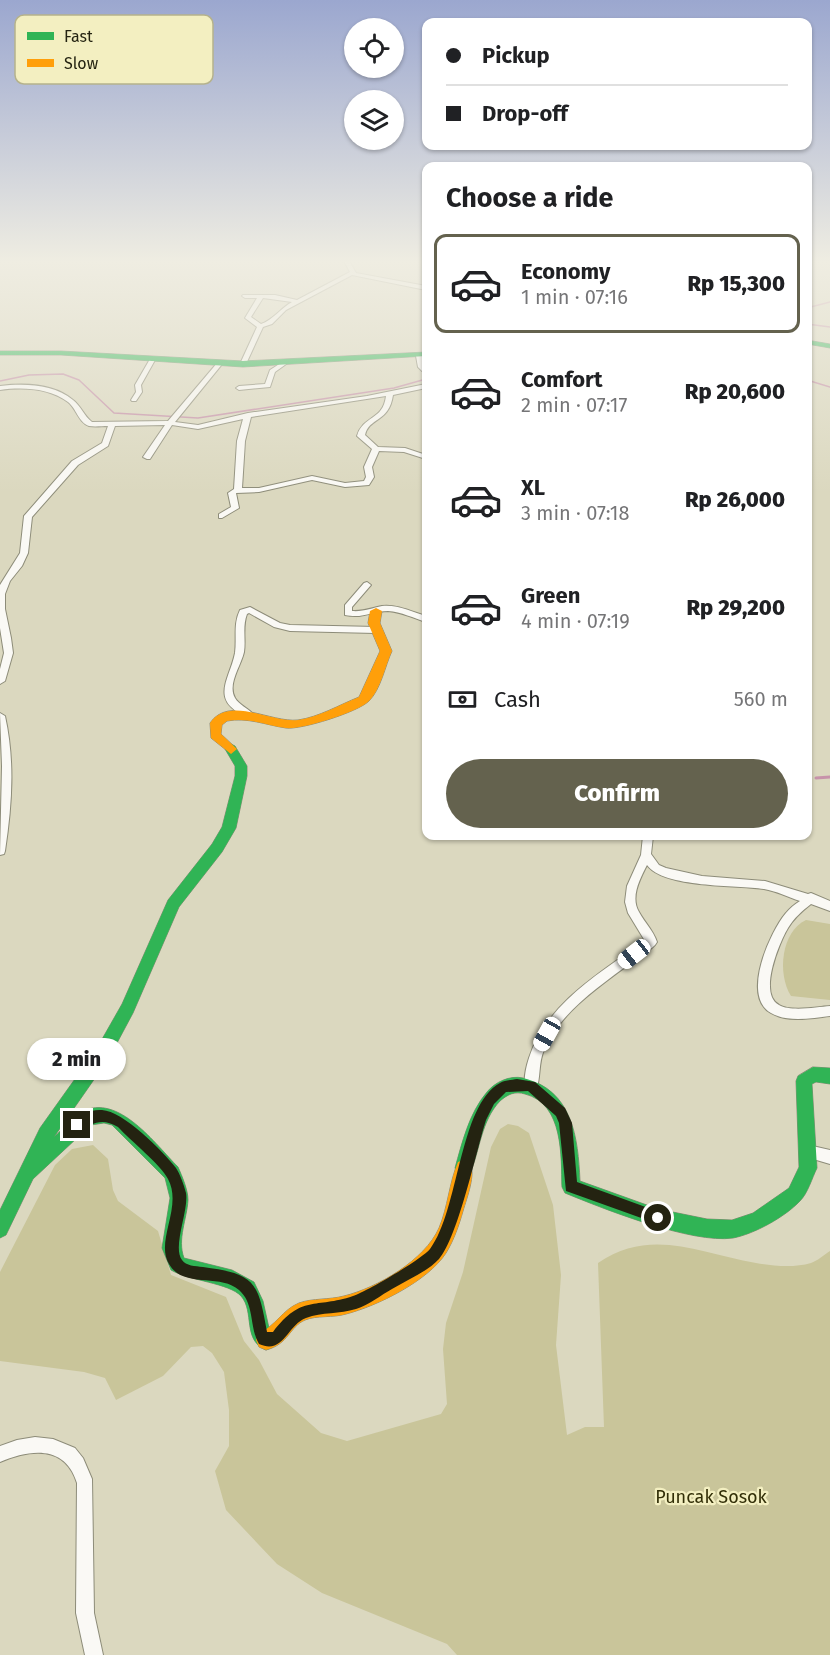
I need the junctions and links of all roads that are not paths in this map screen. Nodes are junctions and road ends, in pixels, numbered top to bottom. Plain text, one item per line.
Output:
1 (255, 338) edge
2 (812, 342) edge
3 (828, 344) edge
4 (0, 354) edge
5 (422, 355) edge
6 (152, 360) junction
7 (286, 362) junction
8 (220, 363) junction
9 (243, 364) junction
10 (422, 387) edge
11 (0, 388) edge
12 (239, 388) dead end
13 (390, 394) junction
14 (134, 400) dead end
15 (248, 416) junction
16 (175, 419) junction
17 (112, 426) junction
18 (376, 449) junction
19 (422, 456) edge
20 (147, 457) dead end
21 (238, 490) junction
22 (222, 516) dead end
23 (367, 585) dead end
24 (376, 612) junction
25 (422, 618) edge
26 (376, 630) junction
27 (0, 681) edge
28 (248, 714) junction
29 (0, 716) edge
30 (648, 840) edge
31 (0, 851) edge
32 (646, 855) junction
33 (811, 898) junction
34 (830, 906) edge
35 (830, 1011) edge
36 (830, 1076) edge
37 (531, 1086) junction
38 (808, 1151) junction
39 (830, 1157) edge
40 (27, 1173) junction
41 (0, 1229) edge
42 (0, 1454) edge
43 (94, 1655) edge

1 - 9 street
2 - 3 street
4 - 6 street
5 - 7 street
6 - 8 street
6 - 14 street
7 - 9 street
7 - 12 street
8 - 9 street
8 - 16 street
10 - 13 street
11 - 17 street
13 - 15 street
13 - 18 street
15 - 16 street
15 - 21 street
16 - 17 street
16 - 20 street
17 - 27 street
18 - 19 street
18 - 21 street
21 - 22 street
23 - 24 street
24 - 25 street
24 - 26 street
26 - 28 street
26 - 28 street
28 - 40 street
29 - 31 street
30 - 32 street
32 - 33 street
32 - 37 street
33 - 34 street
33 - 35 street
36 - 38 street
37 - 38 street
37 - 40 street
38 - 39 street
40 - 41 street
42 - 43 street

